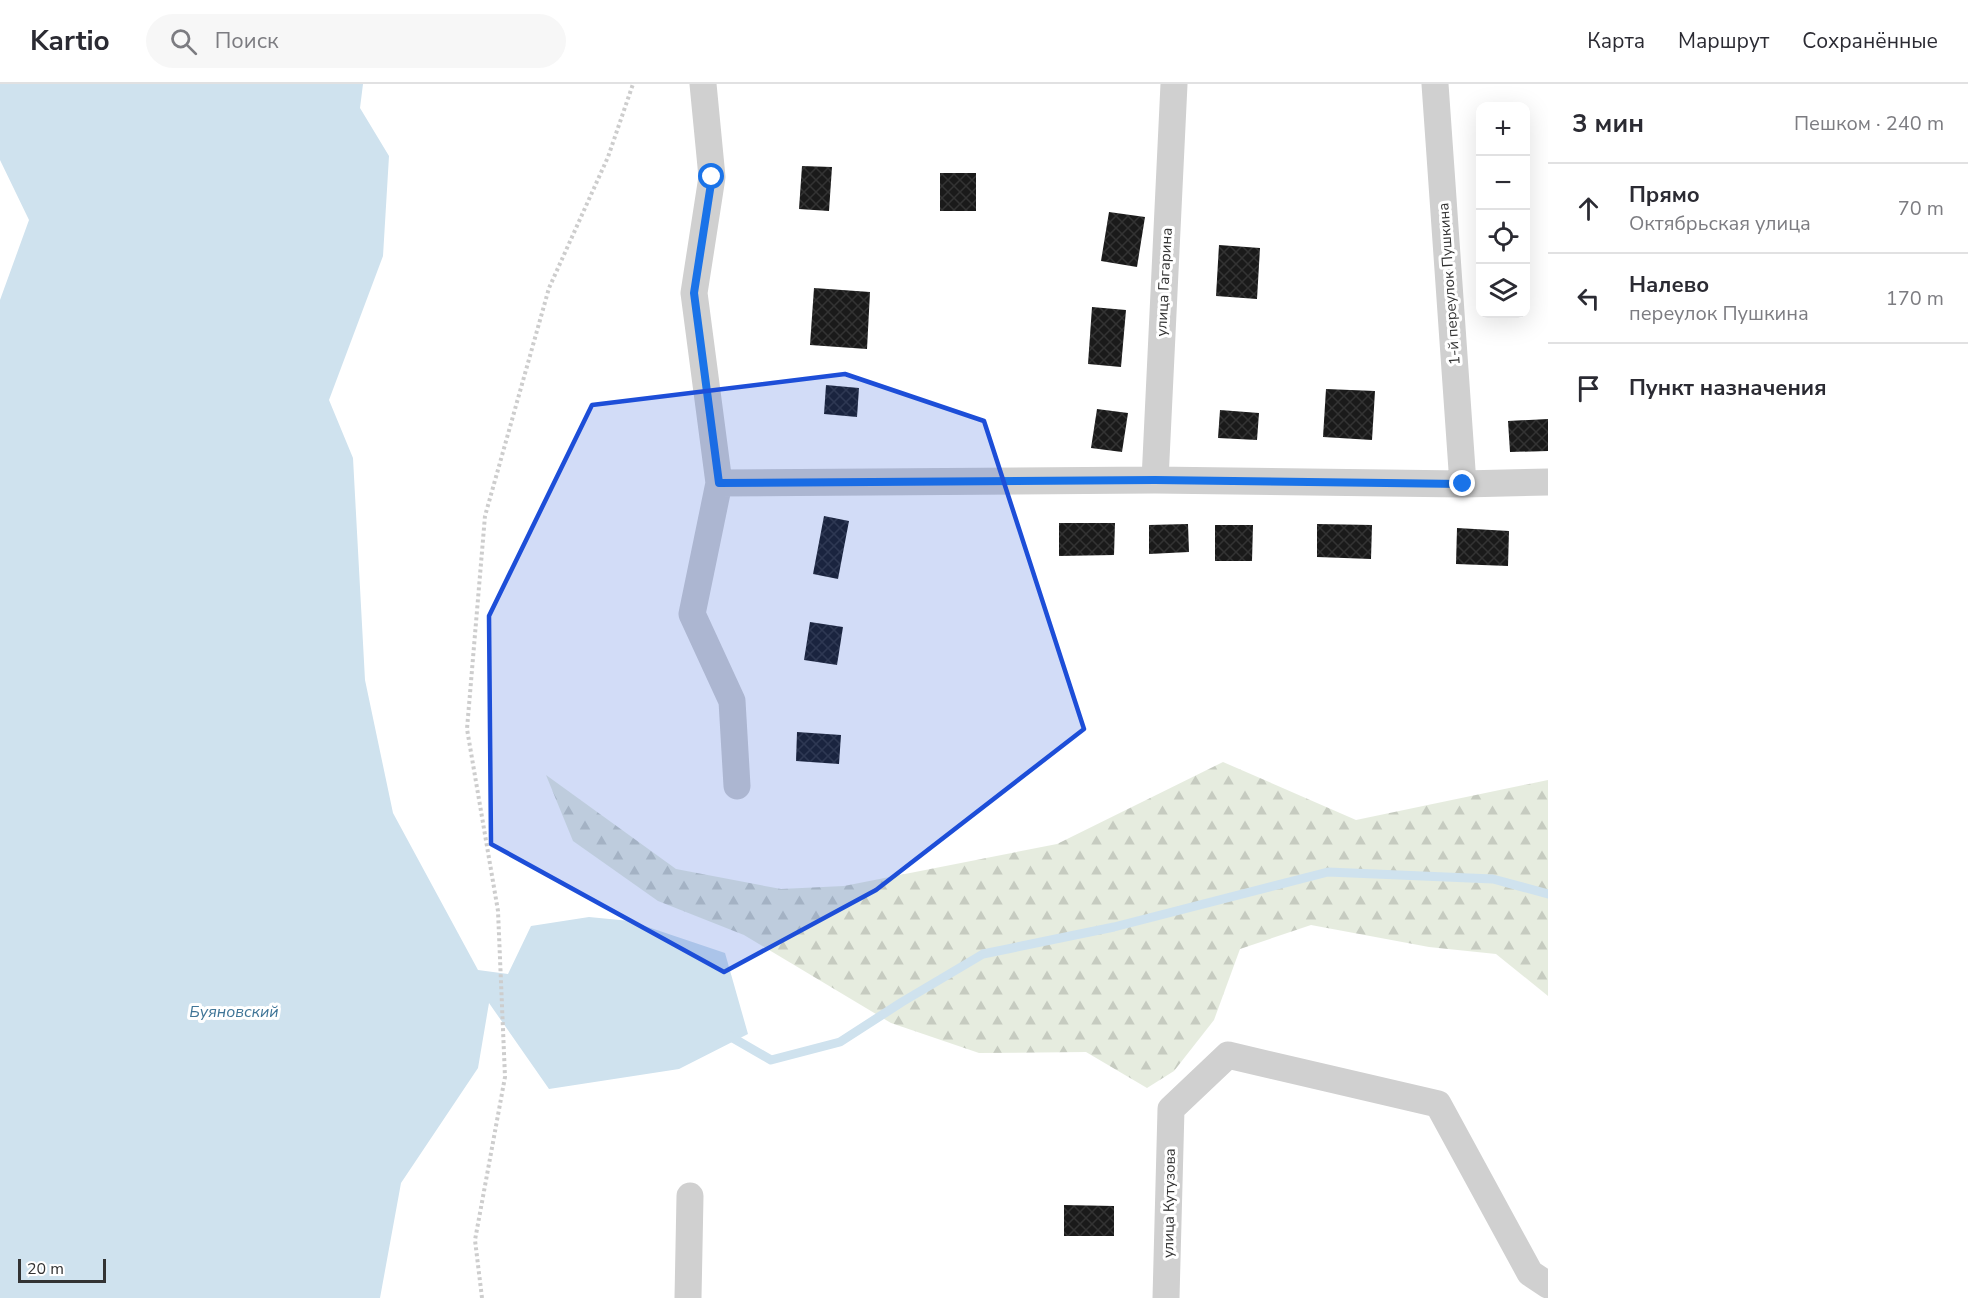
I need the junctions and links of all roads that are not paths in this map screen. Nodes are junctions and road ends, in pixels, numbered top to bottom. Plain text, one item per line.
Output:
1 (703, 84) edge
2 (1174, 84) edge
3 (1435, 84) edge
4 (1155, 480) junction
5 (1548, 482) edge
6 (719, 483) junction
7 (1463, 484) junction
8 (737, 786) dead end
9 (690, 1196) dead end
10 (1548, 1285) edge
11 (688, 1298) edge
12 (1166, 1298) edge

1 - 6 street
2 - 4 street, улица Гагарина
3 - 7 street, 1-й переулок Пушкина
4 - 6 street
4 - 7 street
5 - 7 street
6 - 8 street
9 - 11 street
10 - 12 street, улица Кутузова

